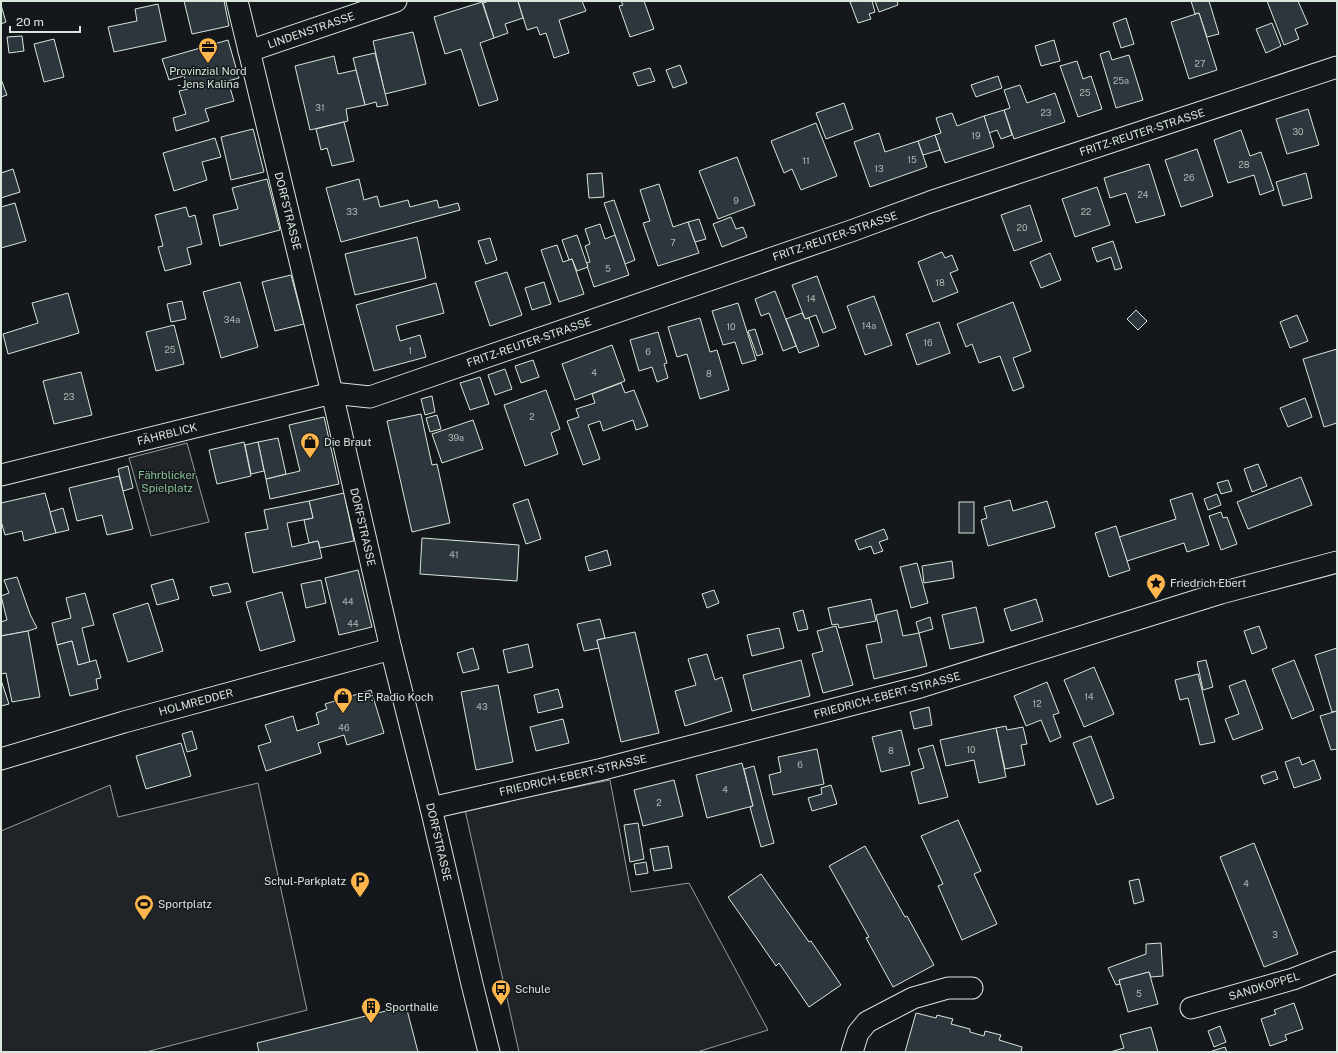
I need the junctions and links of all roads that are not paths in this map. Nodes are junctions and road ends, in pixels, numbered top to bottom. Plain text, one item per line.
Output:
1 (237, 1) edge
2 (396, 1) edge
3 (249, 51) junction
4 (1337, 67) edge
5 (332, 394) junction
6 (1, 475) edge
7 (1337, 562) edge
8 (391, 649) junction
9 (1, 759) edge
10 (431, 808) junction
11 (1337, 962) edge
12 (972, 988) dead end
13 (1191, 1008) dead end
14 (489, 1052) edge
15 (852, 1052) edge

1 - 3 street, DORFSTRASSE
2 - 3 street, LINDENSTRASSE
3 - 5 street, DORFSTRASSE
4 - 5 street, FRITZ-REUTER-STRASSE
5 - 6 street, FÄHRBLICK
5 - 8 street, DORFSTRASSE
7 - 10 street, FRIEDRICH-EBERT-STRASSE
8 - 9 street, HOLMREDDER
8 - 10 street, DORFSTRASSE
10 - 14 street, DORFSTRASSE
11 - 13 street, SANDKOPPEL
12 - 15 street

